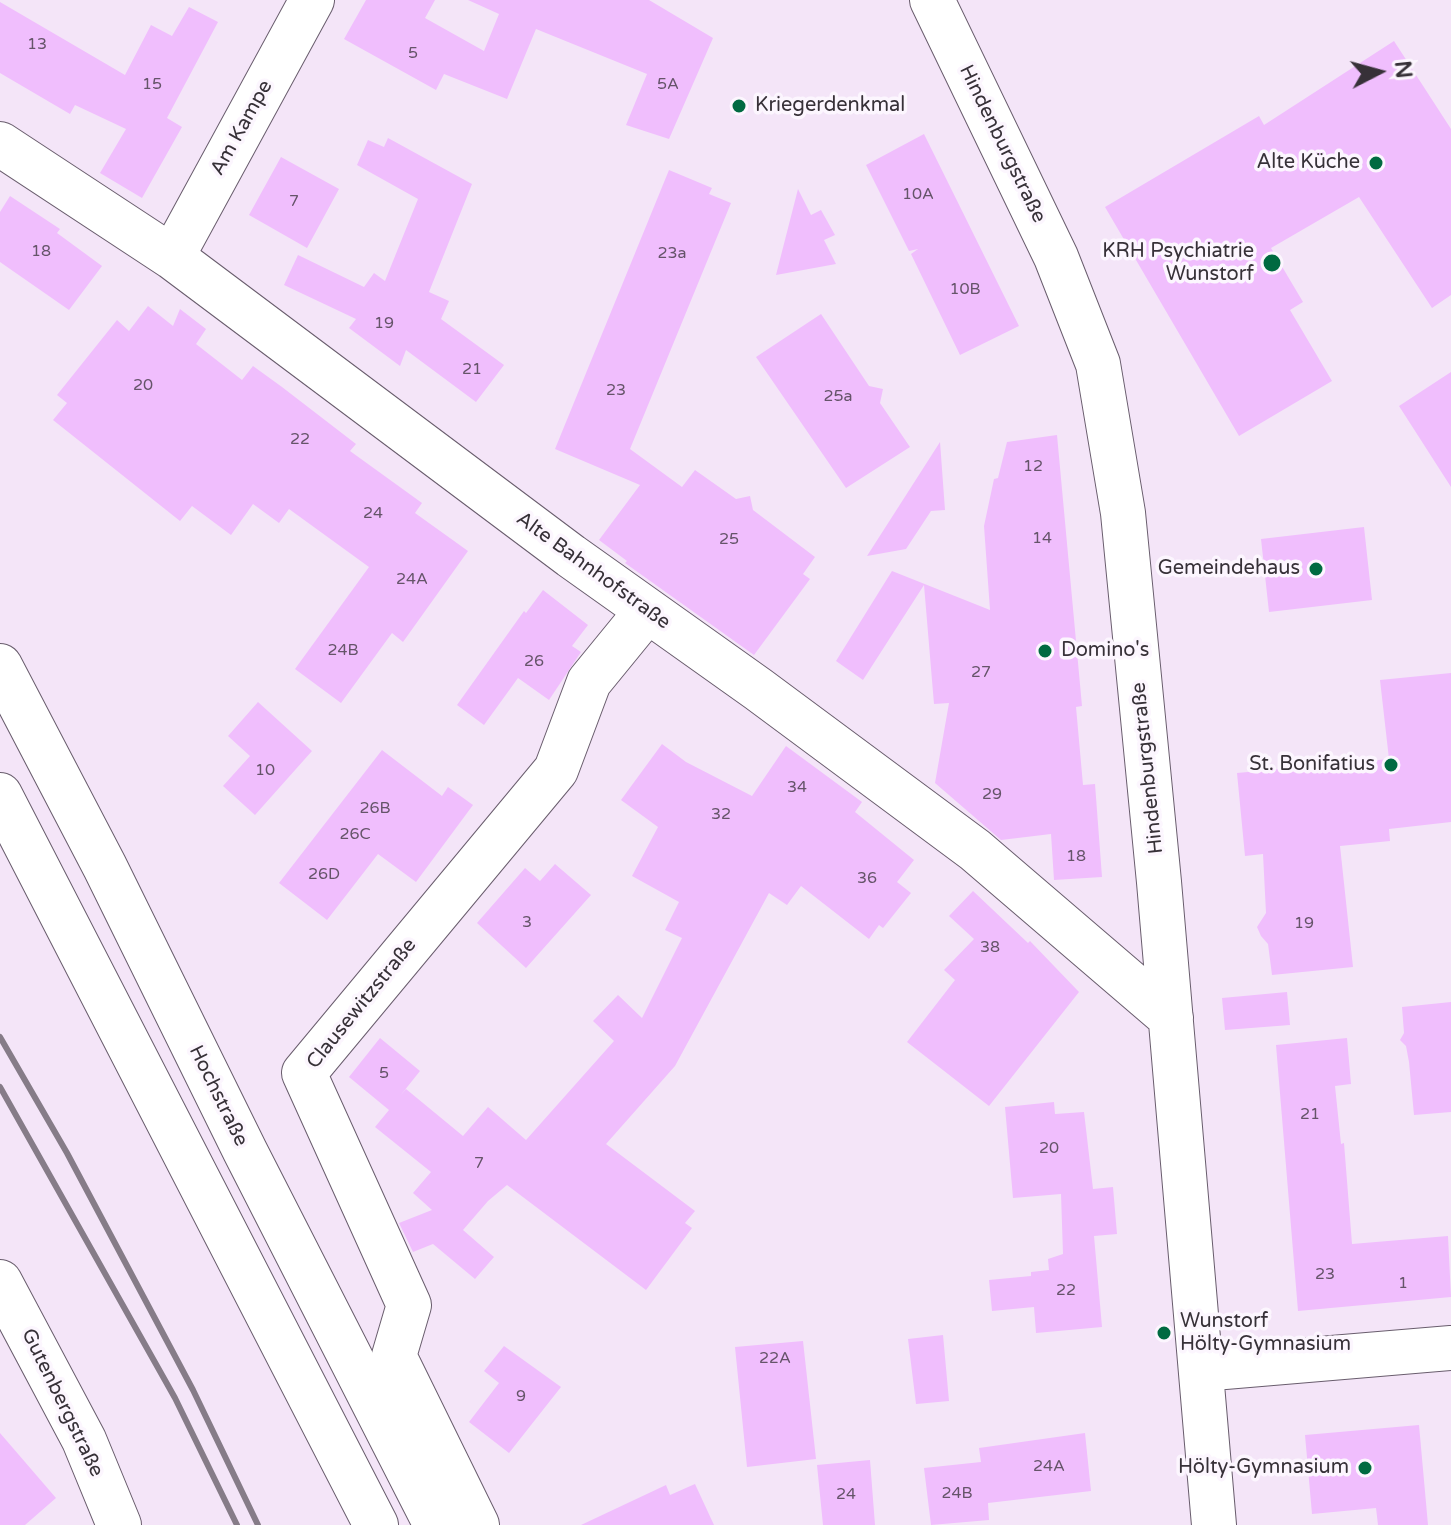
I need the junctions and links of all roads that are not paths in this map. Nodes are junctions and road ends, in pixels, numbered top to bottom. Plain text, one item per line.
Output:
1 (312, 0) edge
2 (932, 0) edge
3 (0, 144) edge
4 (172, 257) junction
5 (647, 611) junction
6 (0, 666) edge
7 (0, 795) edge
8 (1171, 1018) junction
9 (0, 1282) edge
10 (13, 1340) edge
11 (1451, 1348) edge
12 (1201, 1369) junction
13 (119, 1525) edge
14 (376, 1525) edge
15 (436, 1525) edge
16 (477, 1525) edge
17 (1214, 1525) edge

1 - 4 street, Am Kampe
2 - 8 street, Hindenburgstraße
3 - 4 street, Alte Bahnhofstraße
4 - 5 street, Alte Bahnhofstraße
5 - 8 street, Alte Bahnhofstraße
5 - 16 street, Clausewitzstraße
6 - 15 street, Hochstraße
7 - 14 street
8 - 12 street, Hindenburgstraße
9 - 10 street, Gutenbergstraße
10 - 13 street, Gutenbergstraße
11 - 12 street
12 - 17 street, Hindenburgstraße

